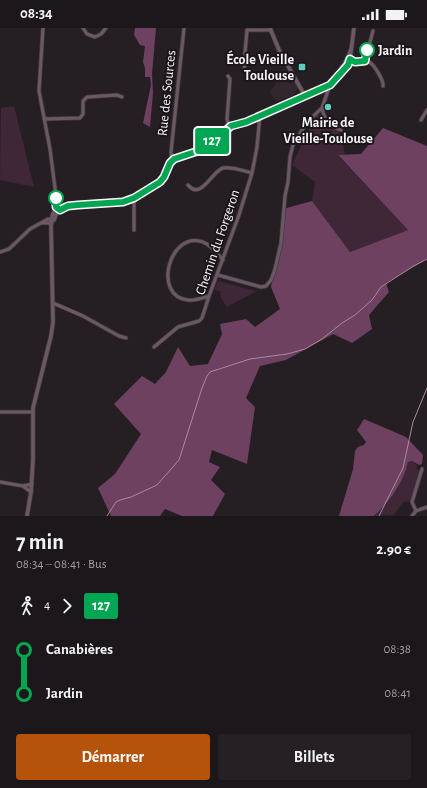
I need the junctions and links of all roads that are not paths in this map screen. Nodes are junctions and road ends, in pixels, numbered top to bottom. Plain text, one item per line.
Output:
1 (43, 28) edge
2 (83, 28) edge
3 (106, 28) edge
4 (184, 28) edge
5 (354, 28) edge
6 (271, 29) edge
7 (373, 30) dead end
8 (349, 59) junction
9 (365, 61) junction
10 (245, 72) dead end
11 (228, 76) dead end
12 (330, 85) junction
13 (383, 86) dead end
14 (305, 95) junction
15 (122, 97) dead end
16 (322, 108) junction
17 (427, 110) edge
18 (260, 115) junction
19 (44, 119) junction
20 (421, 120) dead end
21 (229, 126) junction
22 (341, 130) dead end
23 (172, 160) junction
24 (252, 173) junction
25 (188, 185) dead end
26 (56, 196) junction
27 (134, 198) junction
28 (60, 208) junction
29 (52, 222) junction
30 (134, 230) dead end
31 (0, 252) edge
32 (223, 260) junction
33 (218, 275) junction
34 (209, 296) junction
35 (53, 303) junction
36 (126, 338) dead end
37 (154, 347) dead end
38 (33, 410) junction
39 (0, 412) edge
40 (422, 469) dead end
41 (0, 482) edge
42 (32, 484) junction
43 (23, 486) junction
44 (31, 492) junction
45 (427, 508) edge
46 (416, 510) junction
47 (27, 516) edge
48 (412, 516) edge

1 - 19 street
2 - 3 street
4 - 23 street, Rue des Sources
5 - 8 street
6 - 10 street
6 - 14 street
7 - 9 street
8 - 9 street
8 - 12 street
9 - 13 street
11 - 21 street
12 - 14 street
12 - 16 street
14 - 18 street
15 - 19 street
16 - 22 street
16 - 33 street
17 - 20 street
18 - 21 street
18 - 24 street, Chemin du Forgeron
19 - 26 street
21 - 23 street
23 - 27 street
24 - 25 street
24 - 32 street, Chemin du Forgeron
26 - 28 street
26 - 28 street
27 - 28 street
27 - 30 street
28 - 29 street
29 - 31 street
29 - 35 street
32 - 33 street, Chemin du Forgeron
32 - 34 street
33 - 34 street, Chemin du Forgeron
34 - 37 street, Chemin du Forgeron
35 - 36 street
35 - 38 street
38 - 39 street
38 - 42 street
40 - 46 street
41 - 43 street
42 - 43 street
42 - 44 street
43 - 44 street
44 - 47 street
45 - 46 street
46 - 48 street

